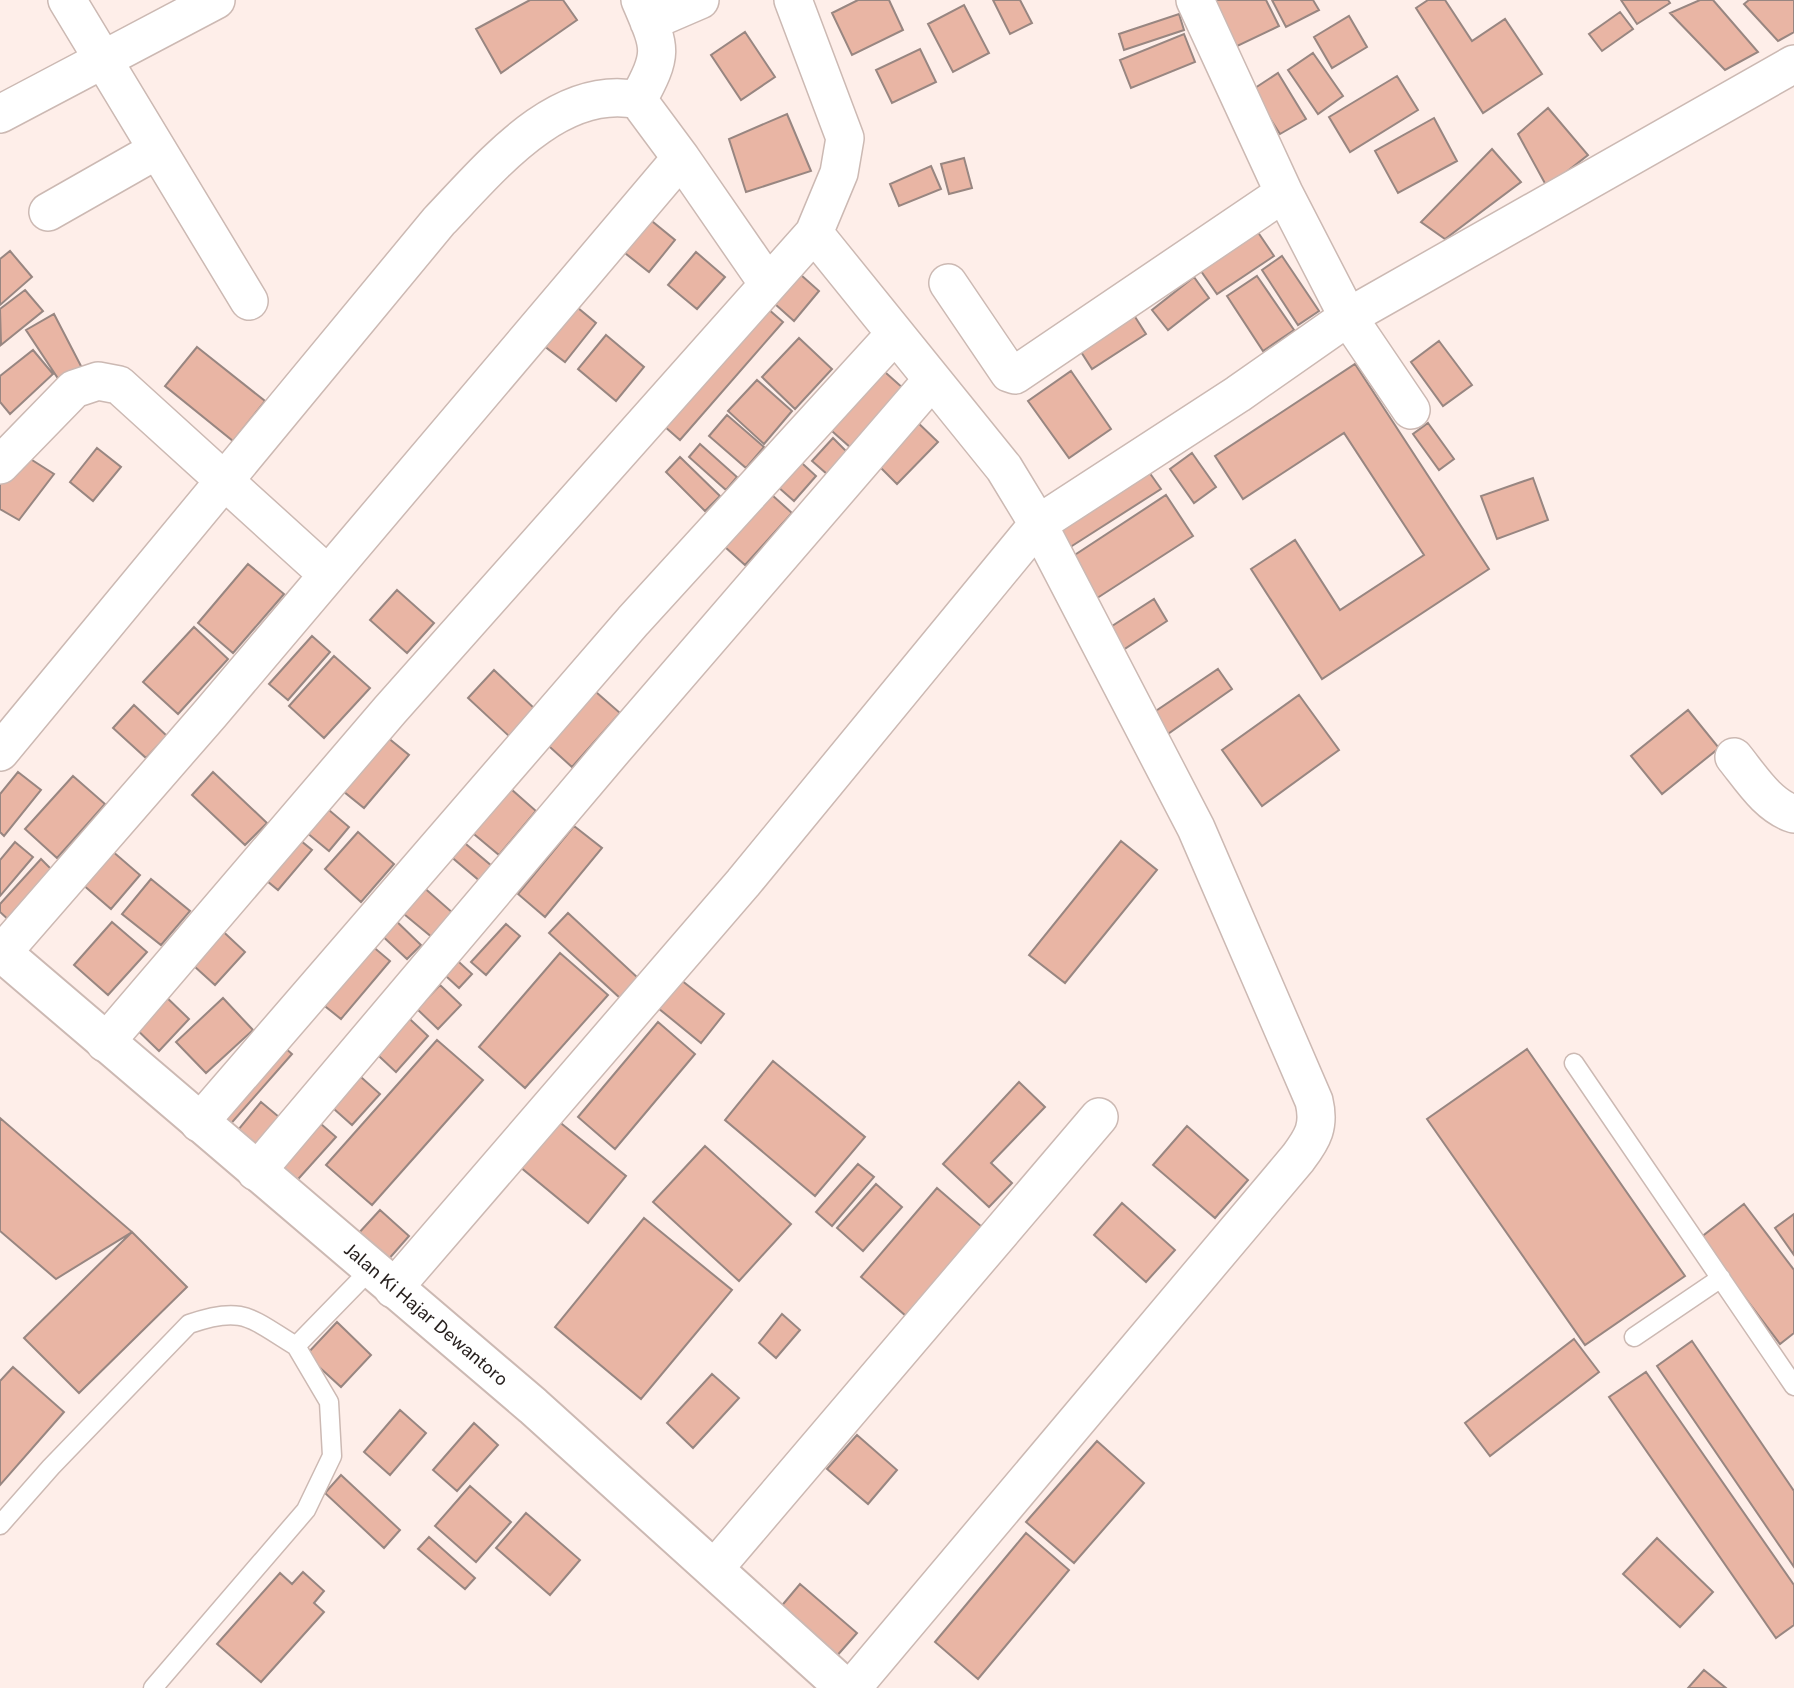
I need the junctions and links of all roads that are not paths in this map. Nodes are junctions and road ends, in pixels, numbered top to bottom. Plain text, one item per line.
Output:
1 (67, 0) edge
2 (216, 0) edge
3 (701, 0) edge
4 (793, 0) edge
5 (1195, 0) edge
6 (644, 11) edge
7 (103, 62) junction
8 (1794, 64) edge
9 (638, 100) junction
10 (0, 114) edge
11 (157, 150) junction
12 (681, 158) junction
13 (1284, 193) junction
14 (47, 212) dead end
15 (814, 233) junction
16 (948, 283) dead end
17 (768, 284) junction
18 (249, 301) dead end
19 (1348, 317) junction
20 (894, 335) junction
21 (932, 380) junction
22 (1411, 410) dead end
23 (0, 465) edge
24 (225, 483) junction
25 (1038, 524) junction
26 (327, 574) junction
27 (0, 752) edge
28 (1734, 757) dead end
29 (1794, 814) edge
30 (1, 952) edge
31 (105, 1043) junction
32 (1574, 1063) dead end
33 (1098, 1117) dead end
34 (199, 1123) junction
35 (256, 1172) junction
36 (1721, 1278) junction
37 (382, 1279) junction
38 (1634, 1336) dead end
39 (296, 1346) junction
40 (1794, 1386) edge
41 (0, 1525) edge
42 (714, 1569) junction
43 (153, 1688) edge
44 (845, 1688) edge
45 (852, 1688) edge

1 - 7 street
2 - 7 street
3 - 6 street
4 - 15 street
5 - 13 street
6 - 9 street
7 - 10 street
7 - 11 street
8 - 19 street
9 - 12 street
9 - 24 street
11 - 14 street
11 - 18 street
12 - 17 street
12 - 26 street
13 - 16 street
13 - 19 street
15 - 17 street
15 - 20 street
17 - 31 street
19 - 22 street
19 - 25 street
20 - 21 street
20 - 34 street
21 - 25 street
21 - 35 street
23 - 24 street
24 - 26 street
24 - 27 street
25 - 37 street
25 - 45 street
26 - 30 street
28 - 29 street
30 - 31 street, Jalan Ki Hajar Dewantoro
31 - 34 street, Jalan Ki Hajar Dewantoro
32 - 36 lane
33 - 42 street
34 - 35 street, Jalan Ki Hajar Dewantoro
35 - 37 street, Jalan Ki Hajar Dewantoro
36 - 38 lane
36 - 40 lane
37 - 39 lane
37 - 42 street, Jalan Ki Hajar Dewantoro
39 - 41 lane
39 - 43 lane
42 - 44 street, Jalan Ki Hajar Dewantoro

